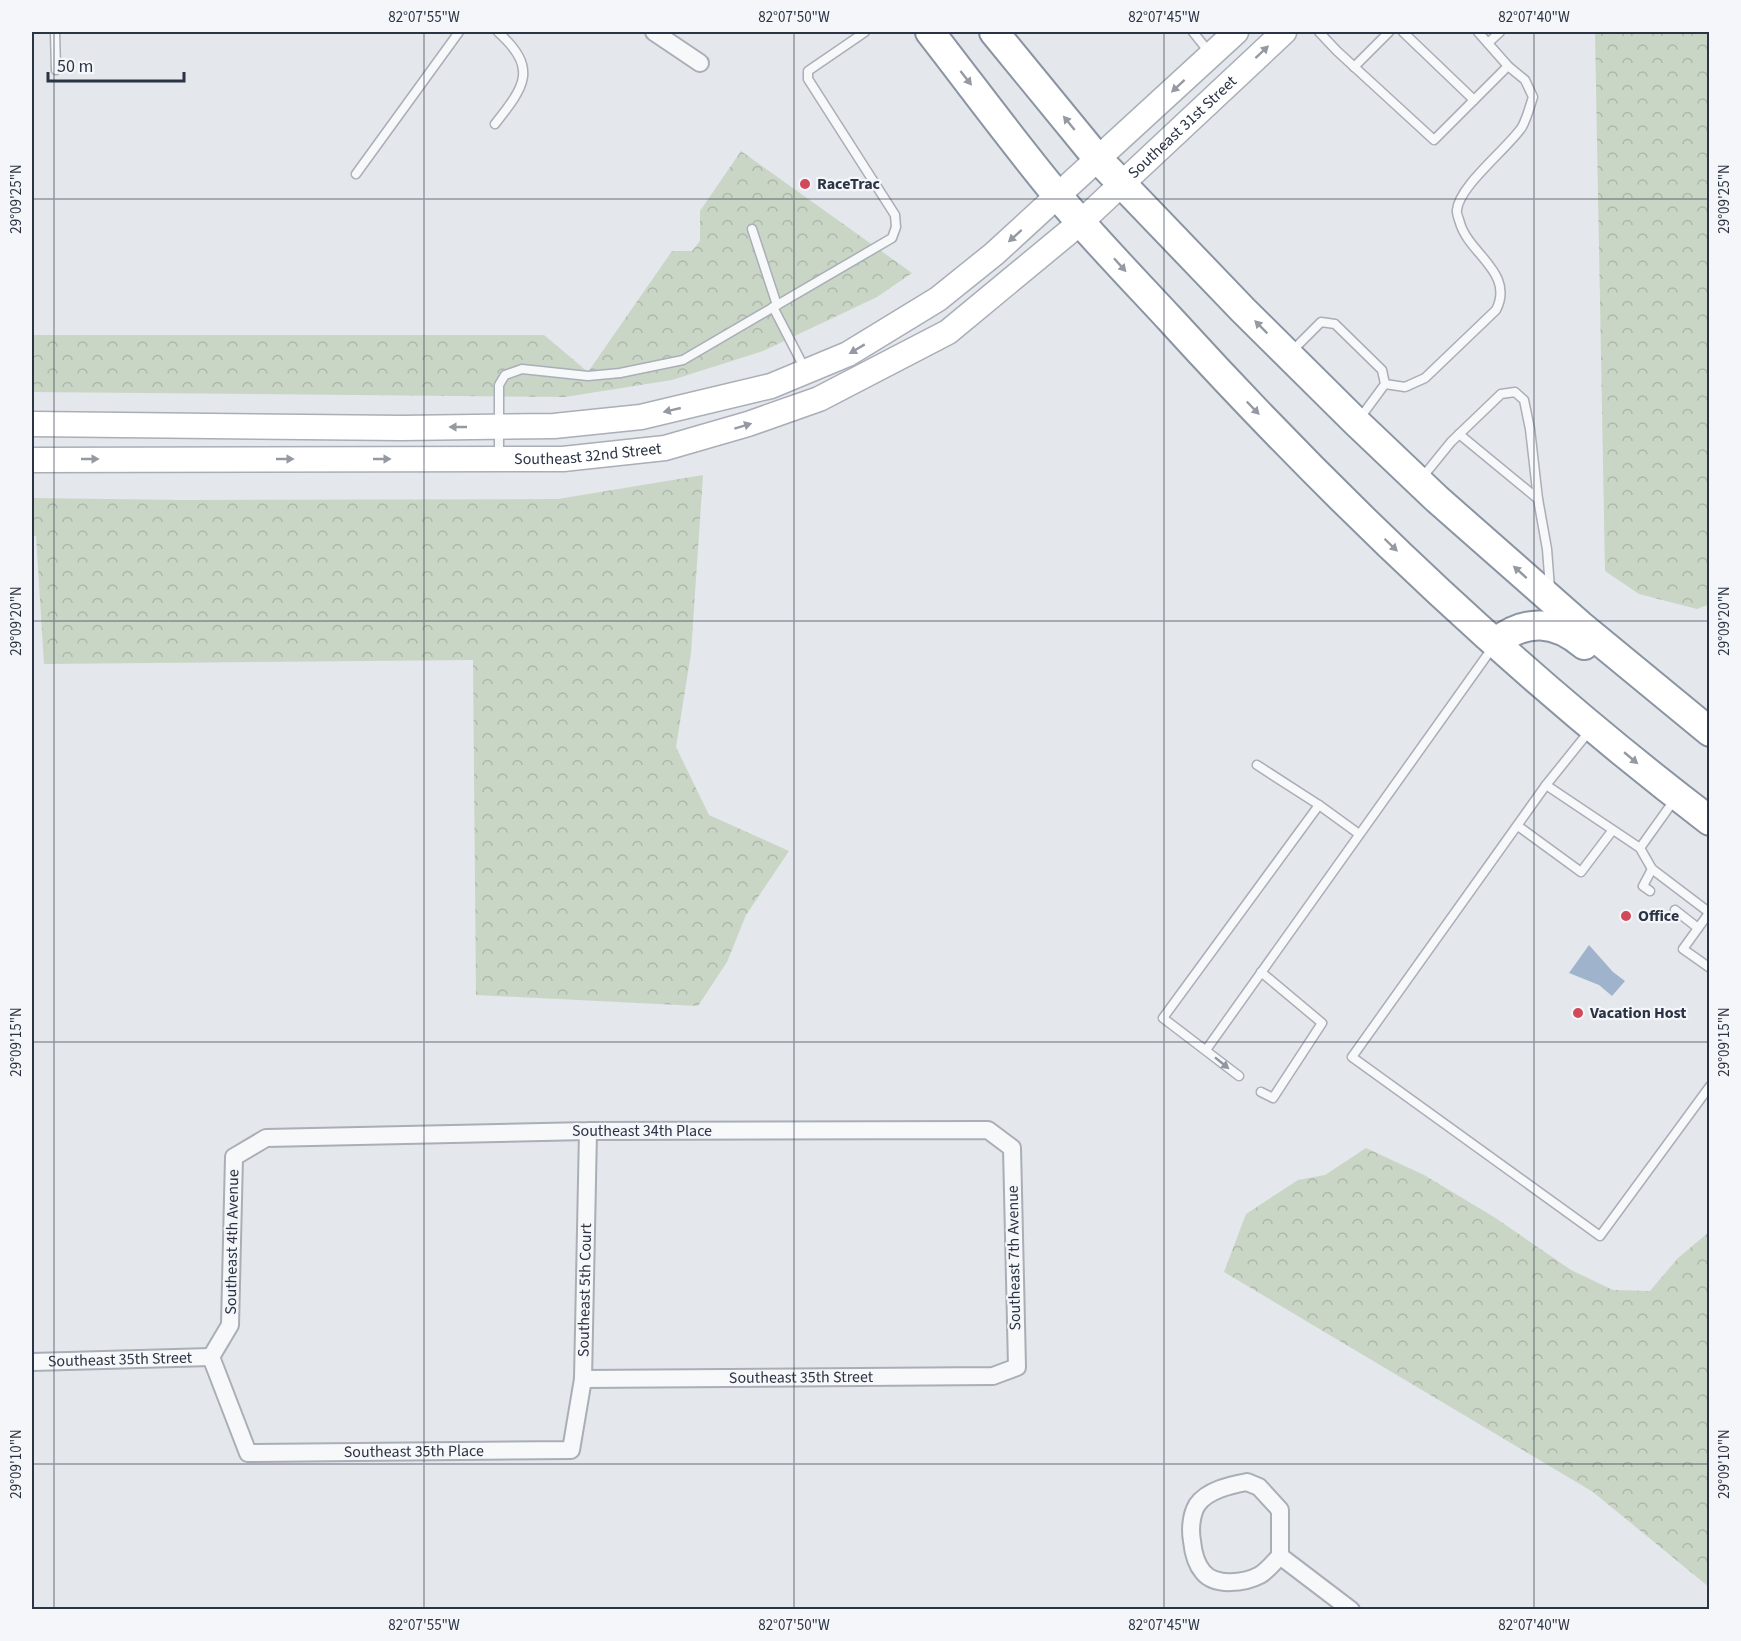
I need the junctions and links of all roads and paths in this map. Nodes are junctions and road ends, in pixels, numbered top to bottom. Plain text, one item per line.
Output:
1 (55, 32) edge
2 (459, 32) edge
3 (498, 32) edge
4 (654, 32) edge
5 (866, 32) edge
6 (930, 32) edge
7 (994, 32) edge
8 (1192, 32) edge
9 (1236, 32) edge
10 (1284, 32) edge
11 (1319, 32) edge
12 (1389, 32) edge
13 (1403, 32) edge
14 (1478, 32) edge
15 (1500, 32) edge
16 (1488, 43) junction
17 (1211, 54) junction
18 (700, 63) dead end
19 (1508, 66) junction
20 (1354, 67) junction
21 (56, 70) dead end
22 (1474, 100) junction
23 (495, 124) dead end
24 (1098, 159) junction
25 (356, 174) dead end
26 (1121, 182) junction
27 (1058, 196) junction
28 (1081, 222) junction
29 (752, 229) dead end
30 (775, 306) junction
31 (1288, 355) junction
32 (806, 371) junction
33 (1385, 384) junction
34 (1356, 422) junction
35 (32, 424) edge
36 (499, 427) junction
37 (1459, 434) junction
38 (499, 459) junction
39 (32, 460) edge
40 (1419, 481) junction
41 (1539, 499) junction
42 (1551, 599) junction
43 (1496, 642) junction
44 (1678, 706) junction
45 (1593, 726) junction
46 (1710, 732) edge
47 (1257, 765) dead end
48 (1546, 784) junction
49 (1677, 796) junction
50 (1320, 805) junction
51 (1710, 821) edge
52 (1518, 826) junction
53 (1612, 831) junction
54 (1359, 834) junction
55 (1640, 848) junction
56 (1652, 869) junction
57 (1650, 891) dead end
58 (1675, 910) dead end
59 (1709, 913) edge
60 (1698, 928) junction
61 (1710, 968) edge
62 (1261, 972) junction
63 (1206, 1050) junction
64 (1239, 1076) dead end
65 (1710, 1086) edge
66 (1261, 1092) dead end
67 (588, 1131) junction
68 (266, 1138) joint
69 (1012, 1148) joint
70 (211, 1357) junction
71 (32, 1362) edge
72 (1017, 1367) joint
73 (583, 1378) junction
74 (572, 1446) joint
75 (1280, 1556) junction
76 (1350, 1610) edge

1 - 21 lane
2 - 25 lane
3 - 23 lane
4 - 18 street
5 - 30 lane
6 -> 27 highway
24 -> 7 highway
8 - 17 lane
9 - 17 main road, Southeast 31st Street
26 -> 10 main road, Southeast 31st Street
11 - 20 lane
12 - 20 lane
13 - 22 lane
14 - 16 lane
15 - 16 lane
16 - 19 lane
17 -> 24 main road, Southeast 31st Street
19 - 22 lane
19 - 33 lane
20 - 22 lane
24 - 26 highway
24 - 27 main road, Southeast 31st Street
26 - 28 main road, Southeast 31st Street
31 -> 26 highway
27 - 28 highway
27 -> 32 main road, Southeast 32nd Street
38 -> 28 main road, Southeast 32nd Street
28 -> 43 highway
29 - 30 lane
30 - 32 lane
30 - 36 lane
31 - 33 lane
31 - 34 highway
32 -> 36 main road, Southeast 32nd Street
33 - 34 lane
34 - 40 highway
36 -> 35 main road, Southeast 32nd Street
36 - 38 lane
37 - 40 lane
37 - 41 lane
37 - 41 lane
39 -> 38 main road, Southeast 32nd Street
42 -> 40 highway
41 - 42 lane
42 - 44 highway
43 - 44 highway
43 - 45 highway
43 - 54 lane
44 - 46 highway
45 - 48 lane
45 -> 49 highway
47 - 50 lane
48 - 52 lane
48 - 53 lane
49 - 51 highway
49 - 55 lane
50 - 54 lane
50 - 63 lane
52 - 53 lane
52 - 65 lane
53 - 55 lane
54 - 62 lane
55 - 56 lane
56 - 57 lane
56 - 59 lane
58 - 60 lane
59 - 60 lane
60 - 61 lane
62 - 63 lane
62 - 66 lane
63 -> 64 lane
67 - 68 street, Southeast 34th Place
67 - 69 street, Southeast 34th Place
67 - 73 street, Southeast 5th Court
68 - 70 street, Southeast 4th Avenue
69 - 72 street, Southeast 7th Avenue
70 - 71 street, Southeast 35th Street
70 - 74 street, Southeast 35th Place
72 - 73 street, Southeast 35th Street
73 - 74 street, Southeast 5th Court
75 - 75 street
75 - 76 street

